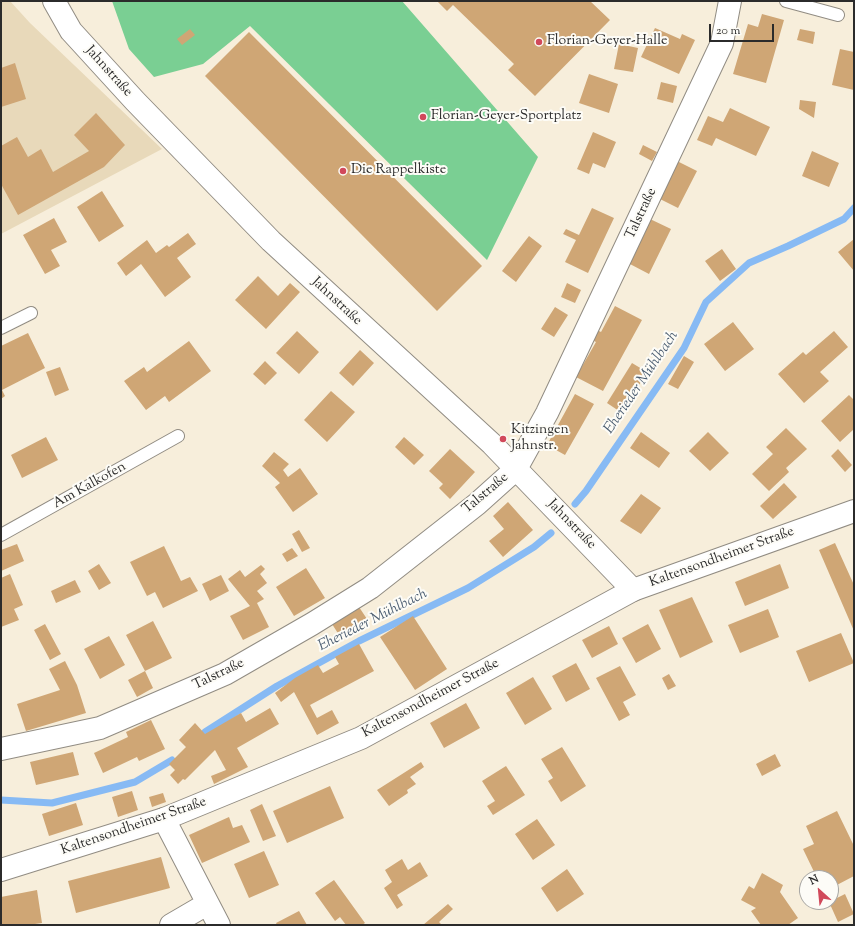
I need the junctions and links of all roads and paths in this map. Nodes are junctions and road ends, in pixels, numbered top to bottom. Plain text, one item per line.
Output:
1 (54, 1) edge
2 (730, 1) edge
3 (786, 1) edge
4 (838, 15) dead end
5 (31, 313) dead end
6 (1, 328) edge
7 (178, 436) dead end
8 (516, 469) junction
9 (854, 511) edge
10 (1, 536) edge
11 (633, 590) junction
12 (3, 743) edge
13 (164, 819) junction
14 (1, 870) edge
15 (207, 904) junction
16 (171, 925) edge
17 (219, 925) edge

1 - 8 street, Jahnstraße
2 - 8 street, Talstraße
3 - 4 lane
5 - 6 lane
7 - 10 lane, Am Kalkofen
8 - 11 street, Jahnstraße
8 - 12 street, Talstraße
9 - 11 street, Kaltensondheimer Straße
11 - 13 street, Kaltensondheimer Straße
13 - 14 street, Kaltensondheimer Straße
13 - 15 street
15 - 16 street
15 - 17 street

